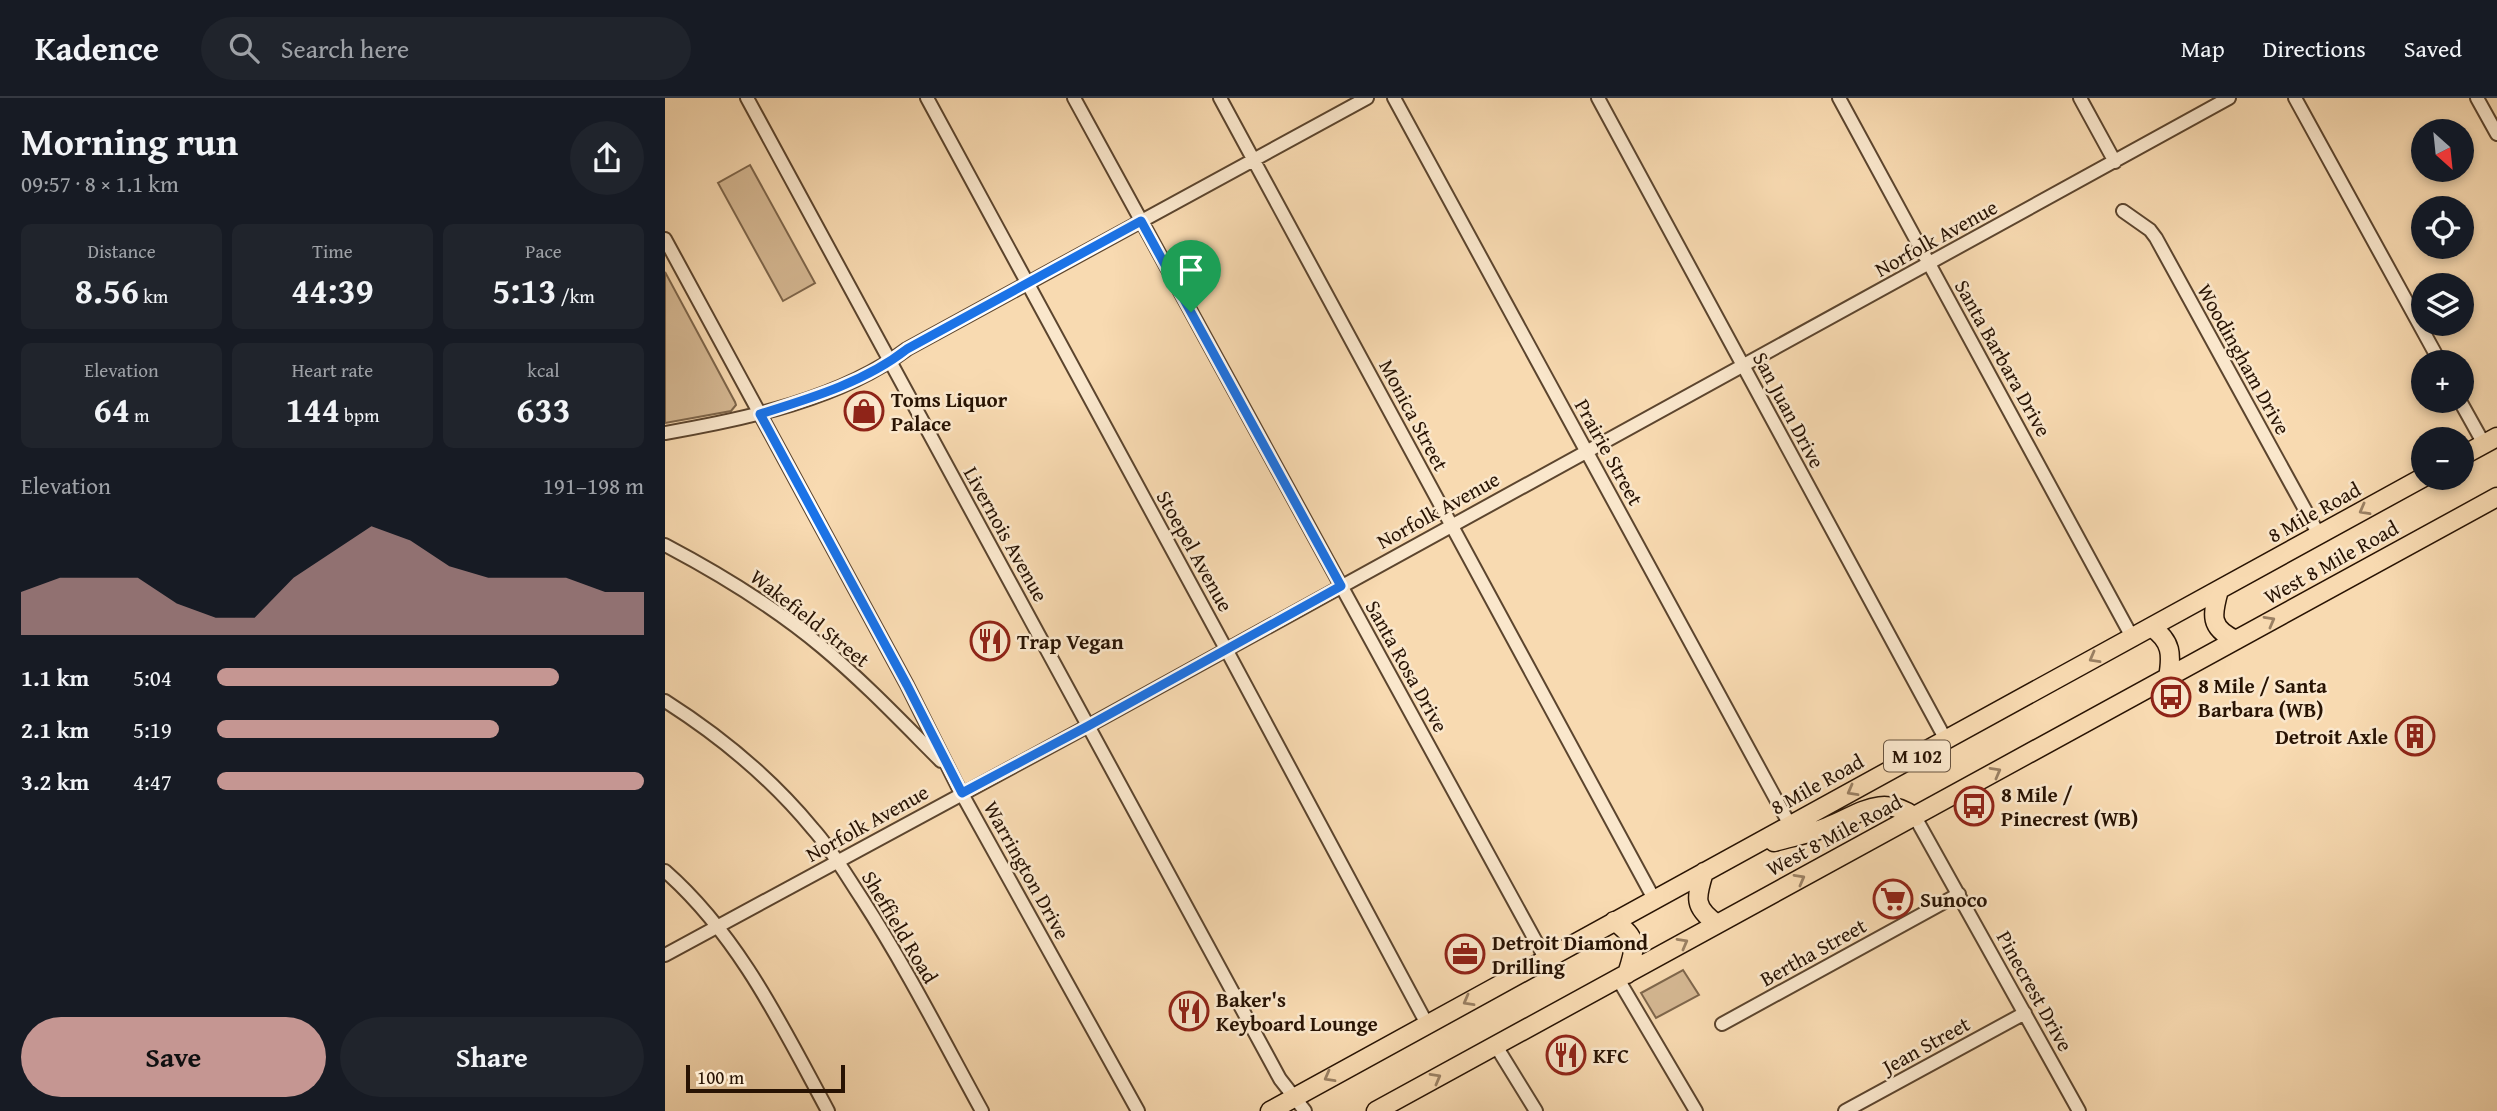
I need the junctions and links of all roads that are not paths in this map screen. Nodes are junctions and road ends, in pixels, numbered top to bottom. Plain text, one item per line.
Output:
1 (747, 98) edge
2 (927, 98) edge
3 (1074, 98) edge
4 (1220, 98) edge
5 (1367, 98) edge
6 (1394, 98) edge
7 (1598, 98) edge
8 (1839, 98) edge
9 (2080, 98) edge
10 (2229, 98) edge
11 (2295, 98) edge
12 (2477, 98) edge
13 (2497, 134) edge
14 (1254, 160) junction
15 (2115, 162) junction
16 (2123, 211) dead end
17 (1141, 221) junction
18 (665, 239) edge
19 (1929, 264) junction
20 (1027, 284) junction
21 (2433, 350) edge
22 (890, 362) junction
23 (1743, 365) junction
24 (2469, 413) edge
25 (760, 414) junction
26 (665, 433) edge
27 (2490, 441) edge
28 (2474, 450) edge
29 (1587, 451) junction
30 (2411, 485) edge
31 (2497, 497) edge
32 (1452, 525) junction
33 (2319, 536) junction
34 (665, 545) edge
35 (1341, 586) junction
36 (2219, 590) junction
37 (2151, 627) junction
38 (2132, 637) junction
39 (2236, 640) junction
40 (1226, 649) junction
41 (2168, 678) junction
42 (665, 701) edge
43 (1088, 726) junction
44 (1946, 740) junction
45 (948, 768) junction
46 (962, 793) junction
47 (1915, 817) junction
48 (1790, 825) junction
49 (1745, 850) junction
50 (838, 861) junction
51 (665, 871) edge
52 (1704, 872) junction
53 (1959, 894) junction
54 (1654, 899) junction
55 (1614, 921) junction
56 (1717, 924) junction
57 (717, 926) junction
58 (665, 954) edge
59 (1545, 958) junction
60 (1622, 976) junction
61 (2025, 1013) junction
62 (1427, 1024) junction
63 (1722, 1024) dead end
64 (1496, 1046) junction
65 (1299, 1104) edge
66 (828, 1111) edge
67 (982, 1111) edge
68 (1138, 1111) edge
69 (1270, 1111) edge
70 (1376, 1111) edge
71 (1536, 1111) edge
72 (1696, 1111) edge
73 (1845, 1111) edge
74 (2079, 1111) edge

1 - 22 street, Livernois Avenue
2 - 20 street, Stoepel Avenue
3 - 17 street, Santa Rosa Drive
4 - 14 street, Monica Street
5 - 14 street
6 - 29 street, Prairie Street
7 - 23 street, San Juan Drive
8 - 19 street, Santa Barbara Drive
9 - 15 street
10 - 15 street, Norfolk Avenue
11 - 21 street
12 - 13 street
14 - 17 street
14 - 32 street, Monica Street
15 - 19 street, Norfolk Avenue
16 - 33 street, Woodingham Drive
17 - 20 street
17 - 35 street, Santa Rosa Drive
18 - 25 street, Warrington Drive
19 - 23 street, Norfolk Avenue
19 - 38 street, Santa Barbara Drive
20 - 22 street
20 - 40 street, Stoepel Avenue
22 - 25 street
22 - 43 street, Livernois Avenue
23 - 29 street, Norfolk Avenue
23 - 44 street, San Juan Drive
24 - 27 street
25 - 26 street
25 - 45 street, Warrington Drive
27 - 28 highway
29 - 32 street, Norfolk Avenue
29 - 48 street, Prairie Street
30 -> 33 highway, 8 Mile Road / M 102
39 -> 31 highway, West 8 Mile Road / M 102
32 - 35 street, Norfolk Avenue
32 - 54 street, Monica Street
33 - 36 highway, 8 Mile Road / M 102
34 - 45 street, Wakefield Street
35 - 40 street, Norfolk Avenue
35 - 59 street, Santa Rosa Drive
36 - 37 highway, 8 Mile Road / M 102
36 - 39 highway
37 - 38 highway, 8 Mile Road / M 102
37 - 41 highway
38 -> 44 highway, 8 Mile Road / M 102
39 - 41 highway, West 8 Mile Road / M 102
40 - 43 street, Norfolk Avenue
40 - 62 street, Stoepel Avenue
47 -> 41 highway, West 8 Mile Road / M 102
42 - 50 street, Sheffield Road
43 - 46 street, Norfolk Avenue
43 - 65 street, Livernois Avenue
44 -> 48 highway, 8 Mile Road / M 102
45 - 46 street, Warrington Drive
46 - 50 street, Norfolk Avenue
46 - 68 street, Warrington Drive
47 - 49 highway
47 - 53 street, Pinecrest Drive
56 -> 47 highway, West 8 Mile Road / M 102
48 - 49 highway, 8 Mile Road / M 102
49 - 52 highway, 8 Mile Road / M 102
50 - 57 street, Norfolk Avenue
50 - 67 street, Sheffield Road
51 - 57 street
52 - 54 highway, 8 Mile Road / M 102
52 - 56 highway
53 - 61 street, Pinecrest Drive
53 - 63 street, Bertha Street
54 - 55 highway, 8 Mile Road / M 102
55 - 59 highway, 8 Mile Road / M 102
55 - 60 highway
60 -> 56 highway, West 8 Mile Road / M 102
57 - 58 street, Norfolk Avenue
57 - 66 street
59 -> 62 highway, 8 Mile Road / M 102
60 - 64 highway, West 8 Mile Road / M 102
60 - 72 street
61 - 73 street, Jean Street
61 - 74 street, Pinecrest Drive
62 -> 65 highway, 8 Mile Road / M 102
70 -> 64 highway, West 8 Mile Road / M 102
64 - 71 street
65 - 69 highway, 8 Mile Road / M 102

